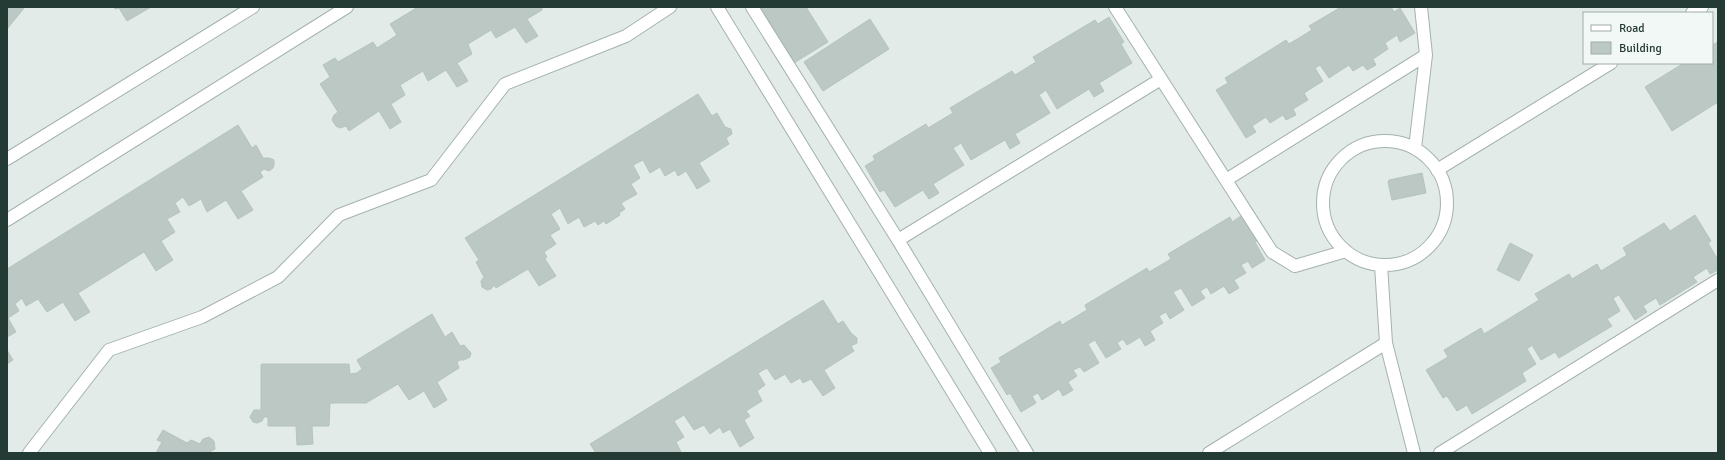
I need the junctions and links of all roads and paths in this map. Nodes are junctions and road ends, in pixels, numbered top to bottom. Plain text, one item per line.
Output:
1 (253, 7) edge
2 (347, 7) edge
3 (670, 7) edge
4 (717, 7) edge
5 (752, 7) edge
6 (1115, 7) edge
7 (1421, 7) edge
8 (1426, 55) junction
9 (1609, 64) edge
10 (1161, 79) junction
11 (1415, 148) junction
12 (7, 159) edge
13 (1437, 170) junction
14 (1226, 180) junction
15 (7, 220) edge
16 (898, 240) junction
17 (1346, 251) junction
18 (1381, 265) junction
19 (1718, 280) edge
20 (1386, 343) junction
21 (29, 453) edge
22 (990, 453) edge
23 (1027, 453) edge
24 (1209, 453) edge
25 (1414, 453) edge
26 (1440, 453) edge

1 - 12 street
2 - 15 street
3 - 21 street
4 - 22 street
5 - 16 street
6 - 10 street
7 - 8 street
8 - 11 street
8 - 14 street
9 - 13 street
10 - 14 street
10 - 16 street
11 - 13 street
11 - 17 street
13 - 18 street
14 - 17 street
16 - 23 street
17 - 18 street
18 - 20 street
19 - 26 street
20 - 24 street
20 - 25 street

